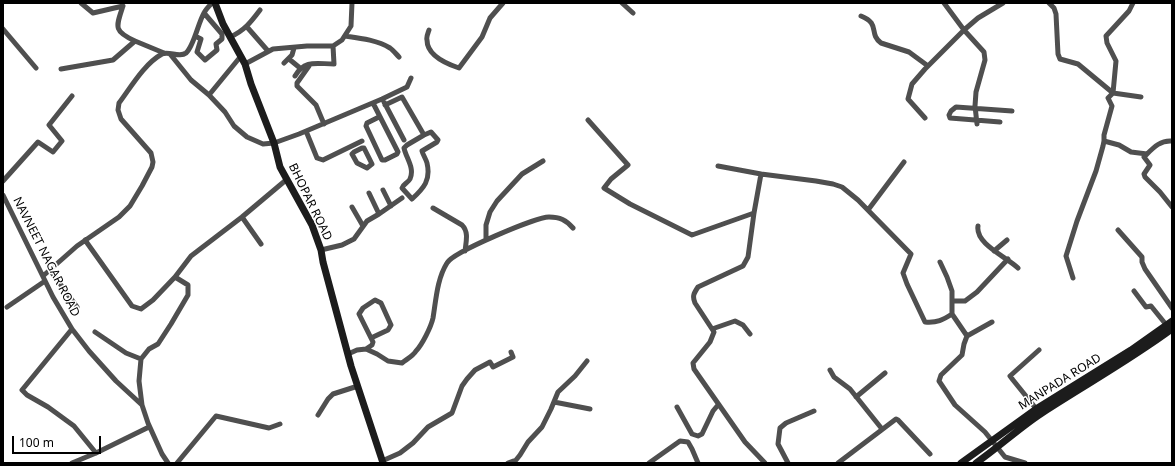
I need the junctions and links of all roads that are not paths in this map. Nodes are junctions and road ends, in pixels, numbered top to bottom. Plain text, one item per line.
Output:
1 (81, 3) edge
2 (212, 3) edge
3 (215, 3) edge
4 (352, 3) edge
5 (503, 3) edge
6 (622, 3) edge
7 (944, 3) edge
8 (1003, 3) edge
9 (1049, 3) edge
10 (1133, 3) edge
11 (260, 10) dead end
12 (204, 13) junction
13 (633, 14) dead end
14 (861, 16) dead end
15 (247, 27) junction
16 (3, 29) edge
17 (429, 30) dead end
18 (964, 30) junction
19 (195, 36) junction
20 (345, 36) junction
21 (230, 37) junction
22 (135, 41) junction
23 (334, 46) junction
24 (294, 48) junction
25 (268, 50) junction
26 (164, 53) junction
27 (170, 54) junction
28 (241, 56) junction
29 (400, 57) dead end
30 (289, 59) junction
31 (284, 63) dead end
32 (245, 64) junction
33 (309, 66) dead end
34 (928, 66) junction
35 (36, 68) dead end
36 (300, 68) junction
37 (61, 69) dead end
38 (295, 76) dead end
39 (411, 78) dead end
40 (1113, 93) junction
41 (209, 95) junction
42 (72, 96) dead end
43 (1141, 97) dead end
44 (384, 102) junction
45 (373, 103) junction
46 (975, 108) junction
47 (1012, 112) dead end
48 (380, 116) junction
49 (925, 118) dead end
50 (588, 120) dead end
51 (977, 122) junction
52 (1000, 122) dead end
53 (324, 124) junction
54 (306, 131) junction
55 (424, 135) junction
56 (404, 140) dead end
57 (362, 141) dead end
58 (1104, 141) junction
59 (1172, 141) edge
60 (274, 143) junction
61 (1147, 154) junction
62 (543, 161) dead end
63 (904, 162) dead end
64 (718, 166) dead end
65 (761, 174) junction
66 (286, 180) junction
67 (3, 181) edge
68 (383, 190) dead end
69 (369, 193) dead end
70 (3, 195) edge
71 (402, 198) dead end
72 (391, 206) junction
73 (352, 207) dead end
74 (1172, 207) edge
75 (433, 208) dead end
76 (868, 210) junction
77 (754, 213) junction
78 (379, 214) junction
79 (242, 216) junction
80 (363, 226) junction
81 (978, 226) dead end
82 (573, 228) dead end
83 (1118, 230) dead end
84 (85, 240) junction
85 (486, 240) junction
86 (1007, 240) dead end
87 (261, 244) dead end
88 (321, 250) junction
89 (465, 251) junction
90 (994, 251) junction
91 (1008, 259) junction
92 (940, 262) dead end
93 (1018, 268) dead end
94 (50, 270) junction
95 (175, 277) junction
96 (44, 278) junction
97 (1073, 278) dead end
98 (1134, 291) dead end
99 (952, 301) junction
100 (7, 307) dead end
101 (77, 308) dead end
102 (1172, 308) edge
103 (952, 314) junction
104 (992, 322) dead end
105 (1170, 326) edge
106 (712, 328) junction
107 (72, 329) junction
108 (95, 332) dead end
109 (750, 334) dead end
110 (967, 336) junction
111 (371, 338) junction
112 (366, 349) junction
113 (1039, 350) dead end
114 (511, 352) dead end
115 (348, 354) junction
116 (141, 360) junction
117 (587, 361) dead end
118 (830, 370) dead end
119 (885, 373) dead end
120 (358, 386) junction
121 (856, 397) junction
122 (554, 402) junction
123 (718, 404) junction
124 (142, 405) junction
125 (677, 407) dead end
126 (590, 409) dead end
127 (814, 411) dead end
128 (1038, 412) junction
129 (318, 415) dead end
130 (280, 424) dead end
131 (149, 427) junction
132 (882, 429) junction
133 (993, 441) junction
134 (998, 448) junction
135 (96, 453) junction
136 (930, 454) dead end
137 (383, 462) edge
138 (72, 463) edge
139 (168, 463) edge
140 (177, 463) edge
141 (508, 463) edge
142 (649, 463) edge
143 (698, 463) edge
144 (765, 463) edge
145 (788, 463) edge
146 (838, 463) edge
147 (961, 463) edge
148 (976, 463) edge
149 (1025, 463) edge

1 - 22 street
2 - 12 street
3 - 21 street, BHOPAR ROAD
4 - 20 street
5 - 17 street
6 - 13 street
7 - 18 street
8 - 18 street
9 - 40 street
10 - 40 street
11 - 15 street
12 - 19 street
12 - 19 street
14 - 34 street
15 - 21 street
15 - 25 street
16 - 35 street
18 - 34 street
18 - 46 street
19 - 27 street
20 - 23 street
20 - 29 street
21 - 28 street, BHOPAR ROAD
22 - 26 street
22 - 37 street
23 - 24 street
23 - 36 street
24 - 25 street
24 - 30 street
25 - 32 street
26 - 27 street
26 - 84 street
27 - 41 street
28 - 32 street, BHOPAR ROAD
28 - 41 street
30 - 31 street
30 - 36 street
32 - 60 street, BHOPAR ROAD
33 - 53 street
34 - 49 street
36 - 38 street
39 - 44 street
40 - 43 street
40 - 58 street
41 - 60 street
42 - 67 street
44 - 45 street
44 - 55 street
44 - 56 street
45 - 48 street
45 - 53 street
46 - 47 street
46 - 51 street
46 - 51 street
48 - 48 street
50 - 77 street
51 - 52 street
53 - 54 street
54 - 57 street
54 - 60 street
55 - 55 street
58 - 61 street
58 - 97 street
59 - 61 street
60 - 66 street, BHOPAR ROAD
61 - 74 street
62 - 85 street
63 - 76 street
64 - 65 street
65 - 76 street
65 - 77 street
66 - 79 street
66 - 88 street, BHOPAR ROAD
68 - 72 street
69 - 78 street
70 - 96 street, NAVNEET NAGAR ROAD
71 - 72 street
72 - 78 street
73 - 80 street
75 - 89 street
76 - 103 street
77 - 106 street
78 - 80 street
79 - 87 street
79 - 95 street
80 - 88 street
81 - 90 street
82 - 85 street
83 - 102 street
84 - 94 street
84 - 95 street
85 - 89 street
86 - 90 street
88 - 115 street, BHOPAR ROAD
89 - 112 street
90 - 91 street
91 - 93 street
91 - 99 street
92 - 99 street
94 - 96 street
94 - 101 street
95 - 116 street
96 - 100 street
96 - 107 street, NAVNEET NAGAR ROAD
98 - 105 street
99 - 103 street
103 - 110 street
104 - 110 street
105 - 128 street, MANPADA ROAD
106 - 109 street
106 - 123 street
107 - 124 street, NAVNEET NAGAR ROAD
107 - 135 street
108 - 116 street
110 - 133 street
111 - 111 street
111 - 112 street
112 - 115 street
113 - 128 street
114 - 137 street
115 - 120 street, BHOPAR ROAD
116 - 124 street
117 - 122 street
118 - 121 street
119 - 121 street
120 - 129 street
120 - 137 street, BHOPAR ROAD
121 - 132 street
122 - 126 street
122 - 141 street
123 - 125 street
123 - 144 street
124 - 131 street, NAVNEET NAGAR ROAD
127 - 145 street
128 - 133 street, MANPADA ROAD
128 - 134 street, MANPADA ROAD
130 - 140 street
131 - 135 street
131 - 139 street, NAVNEET NAGAR ROAD
132 - 136 street
132 - 146 street
133 - 134 street
133 - 147 street, MANPADA ROAD
134 - 148 street, MANPADA ROAD
134 - 149 street
135 - 138 street
142 - 143 street

